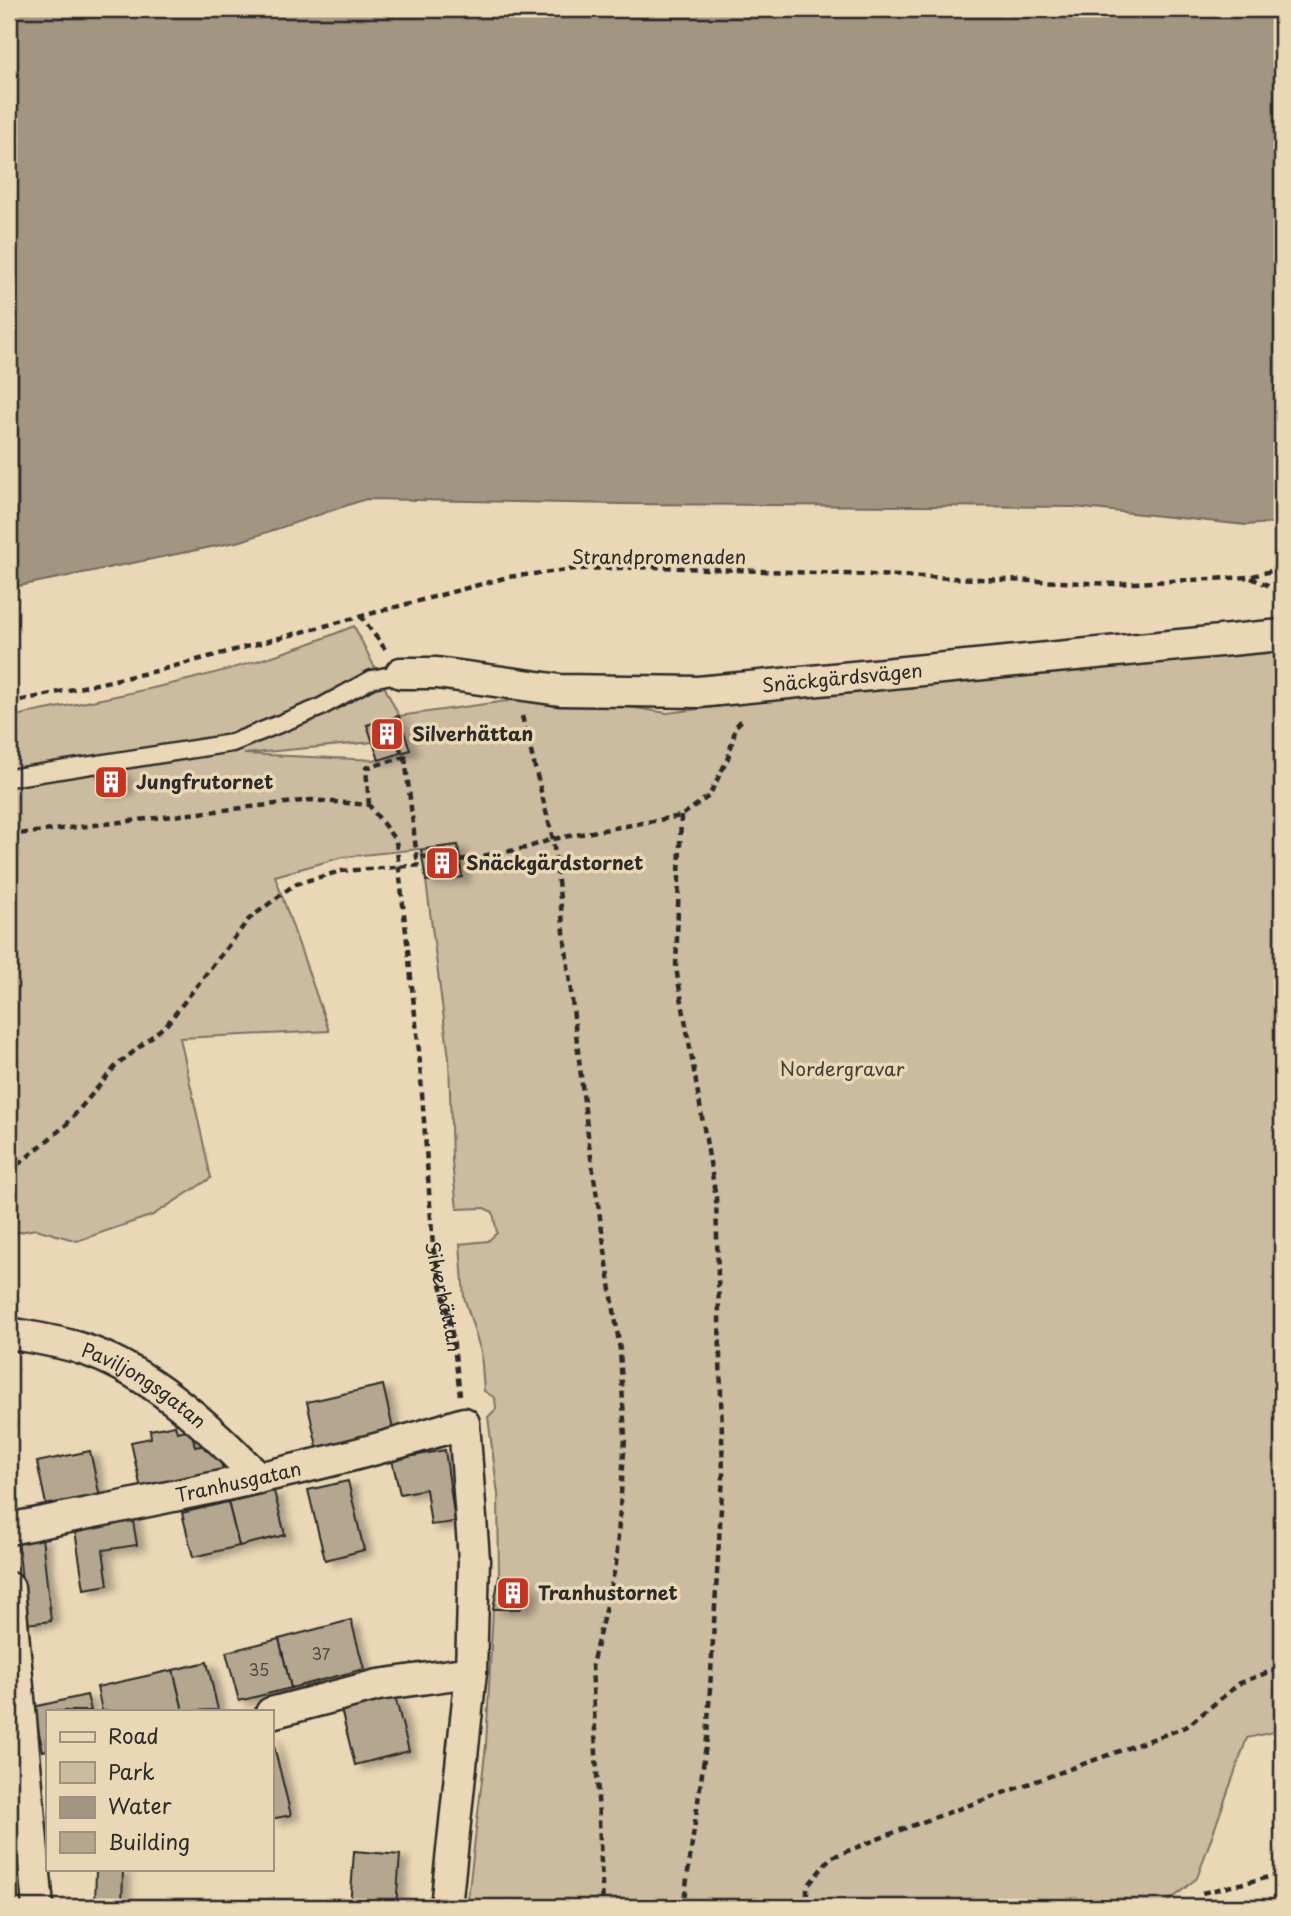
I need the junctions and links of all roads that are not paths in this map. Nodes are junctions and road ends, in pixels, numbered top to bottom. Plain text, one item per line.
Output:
1 (1282, 635) edge
2 (401, 673) joint
3 (9, 778) edge
4 (9, 1333) edge
5 (258, 1478) junction
6 (9, 1529) edge
7 (9, 1588) edge
8 (471, 1672) junction
9 (273, 1712) edge
10 (28, 1772) edge
11 (38, 1907) edge
12 (446, 1907) edge

1 - 2 street, Snäckgärdsvägen
2 - 3 lane
4 - 5 street, Paviljongsgatan
5 - 6 street, Tranhusgatan
5 - 8 street, Tranhusgatan
7 - 10 street
8 - 9 street
8 - 12 street
10 - 11 street

